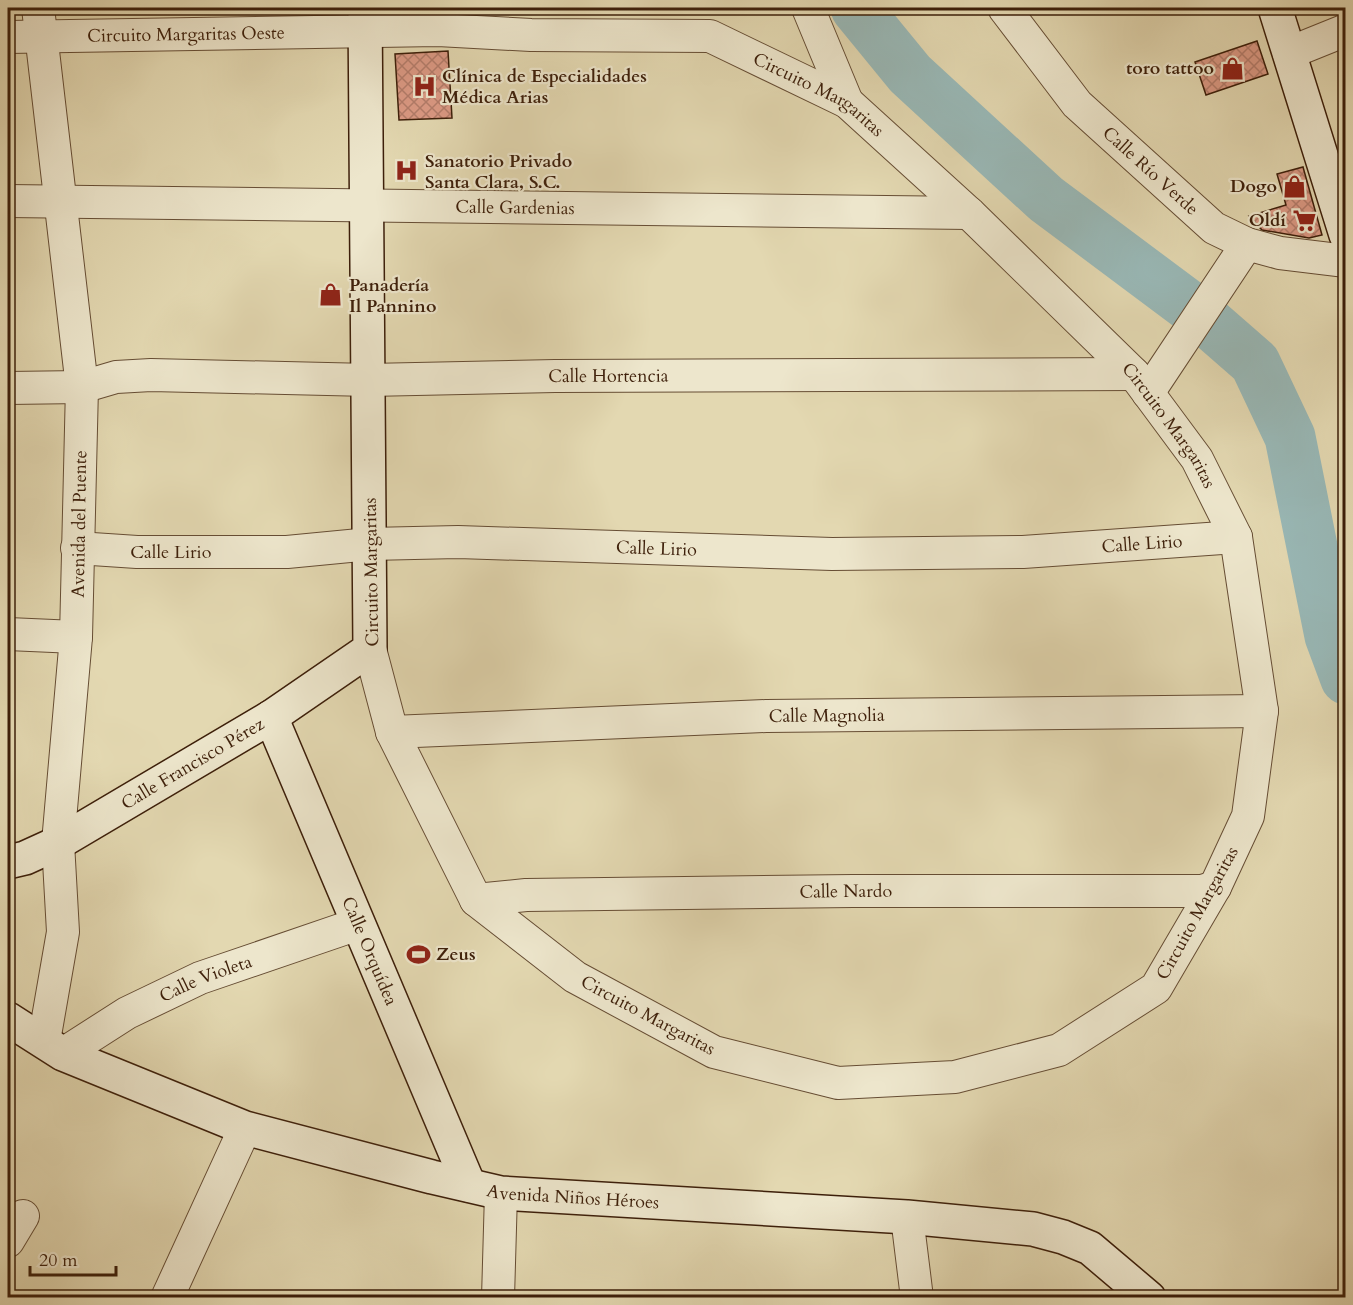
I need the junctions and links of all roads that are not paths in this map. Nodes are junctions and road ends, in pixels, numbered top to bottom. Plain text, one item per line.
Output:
1 (808, 8) edge
2 (1004, 8) edge
3 (1275, 8) edge
4 (365, 19) edge
5 (40, 22) edge
6 (1346, 30) edge
7 (8, 37) edge
8 (1289, 53) junction
9 (847, 102) junction
10 (60, 200) junction
11 (8, 201) edge
12 (367, 207) junction
13 (969, 213) junction
14 (1346, 236) edge
15 (1247, 244) junction
16 (1346, 261) edge
17 (369, 380) junction
18 (1141, 383) junction
19 (82, 387) junction
20 (8, 388) edge
21 (1236, 537) junction
22 (370, 544) junction
23 (77, 548) junction
24 (8, 634) edge
25 (76, 637) junction
26 (370, 649) junction
27 (1263, 711) junction
28 (271, 717) junction
29 (392, 732) junction
30 (58, 843) junction
31 (8, 862) edge
32 (1215, 887) junction
33 (476, 900) junction
34 (358, 924) junction
35 (8, 1019) edge
36 (53, 1047) junction
37 (245, 1128) junction
38 (469, 1185) junction
39 (501, 1193) junction
40 (907, 1216) junction
41 (167, 1298) edge
42 (498, 1298) edge
43 (917, 1298) edge
44 (1149, 1298) edge

1 - 9 street
2 - 15 street, Calle Río Verde
3 - 8 street
4 - 5 street, Circuito Margaritas Oeste
4 - 9 street, Circuito Margaritas
4 - 12 street, Circuito Margaritas
5 - 7 street, Circuito Margaritas Oeste
5 - 10 street, Avenida del Puente
6 - 8 street
8 - 14 street
9 - 13 street, Circuito Margaritas
10 - 11 street, Calle Gardenias
10 - 12 street, Calle Gardenias
10 - 19 street, Avenida del Puente
12 - 13 street, Calle Gardenias
12 - 17 street, Circuito Margaritas
13 - 18 street, Circuito Margaritas
15 - 16 street, Calle Río Verde
15 - 18 street
17 - 18 street, Calle Hortencia
17 - 19 street, Calle Hortencia
17 - 22 street, Circuito Margaritas
18 - 21 street, Circuito Margaritas
19 - 20 street, Calle Hortencia
19 - 23 street, Avenida del Puente
21 - 22 street, Calle Lirio
21 - 27 street, Circuito Margaritas
22 - 23 street, Calle Lirio
22 - 26 street, Circuito Margaritas
23 - 25 street, Avenida del Puente
24 - 25 street
25 - 30 street, Avenida del Puente
26 - 28 street, Calle Francisco Pérez
26 - 29 street, Circuito Margaritas
27 - 29 street, Calle Magnolia
27 - 32 street, Circuito Margaritas
28 - 30 street, Calle Francisco Pérez
28 - 34 street, Calle Orquídea
29 - 33 street, Circuito Margaritas
30 - 31 street, Calle Francisco Pérez
30 - 36 street, Avenida del Puente
32 - 33 street, Calle Nardo
32 - 33 street, Circuito Margaritas
34 - 36 street, Calle Violeta
34 - 38 street, Calle Orquídea
35 - 36 street, Avenida Niños Héroes
36 - 37 street, Avenida Niños Héroes
37 - 38 street, Avenida Niños Héroes
37 - 41 street
38 - 39 street, Avenida Niños Héroes
39 - 40 street, Avenida Niños Héroes
39 - 42 street
40 - 43 street
40 - 44 street, Avenida Niños Héroes

